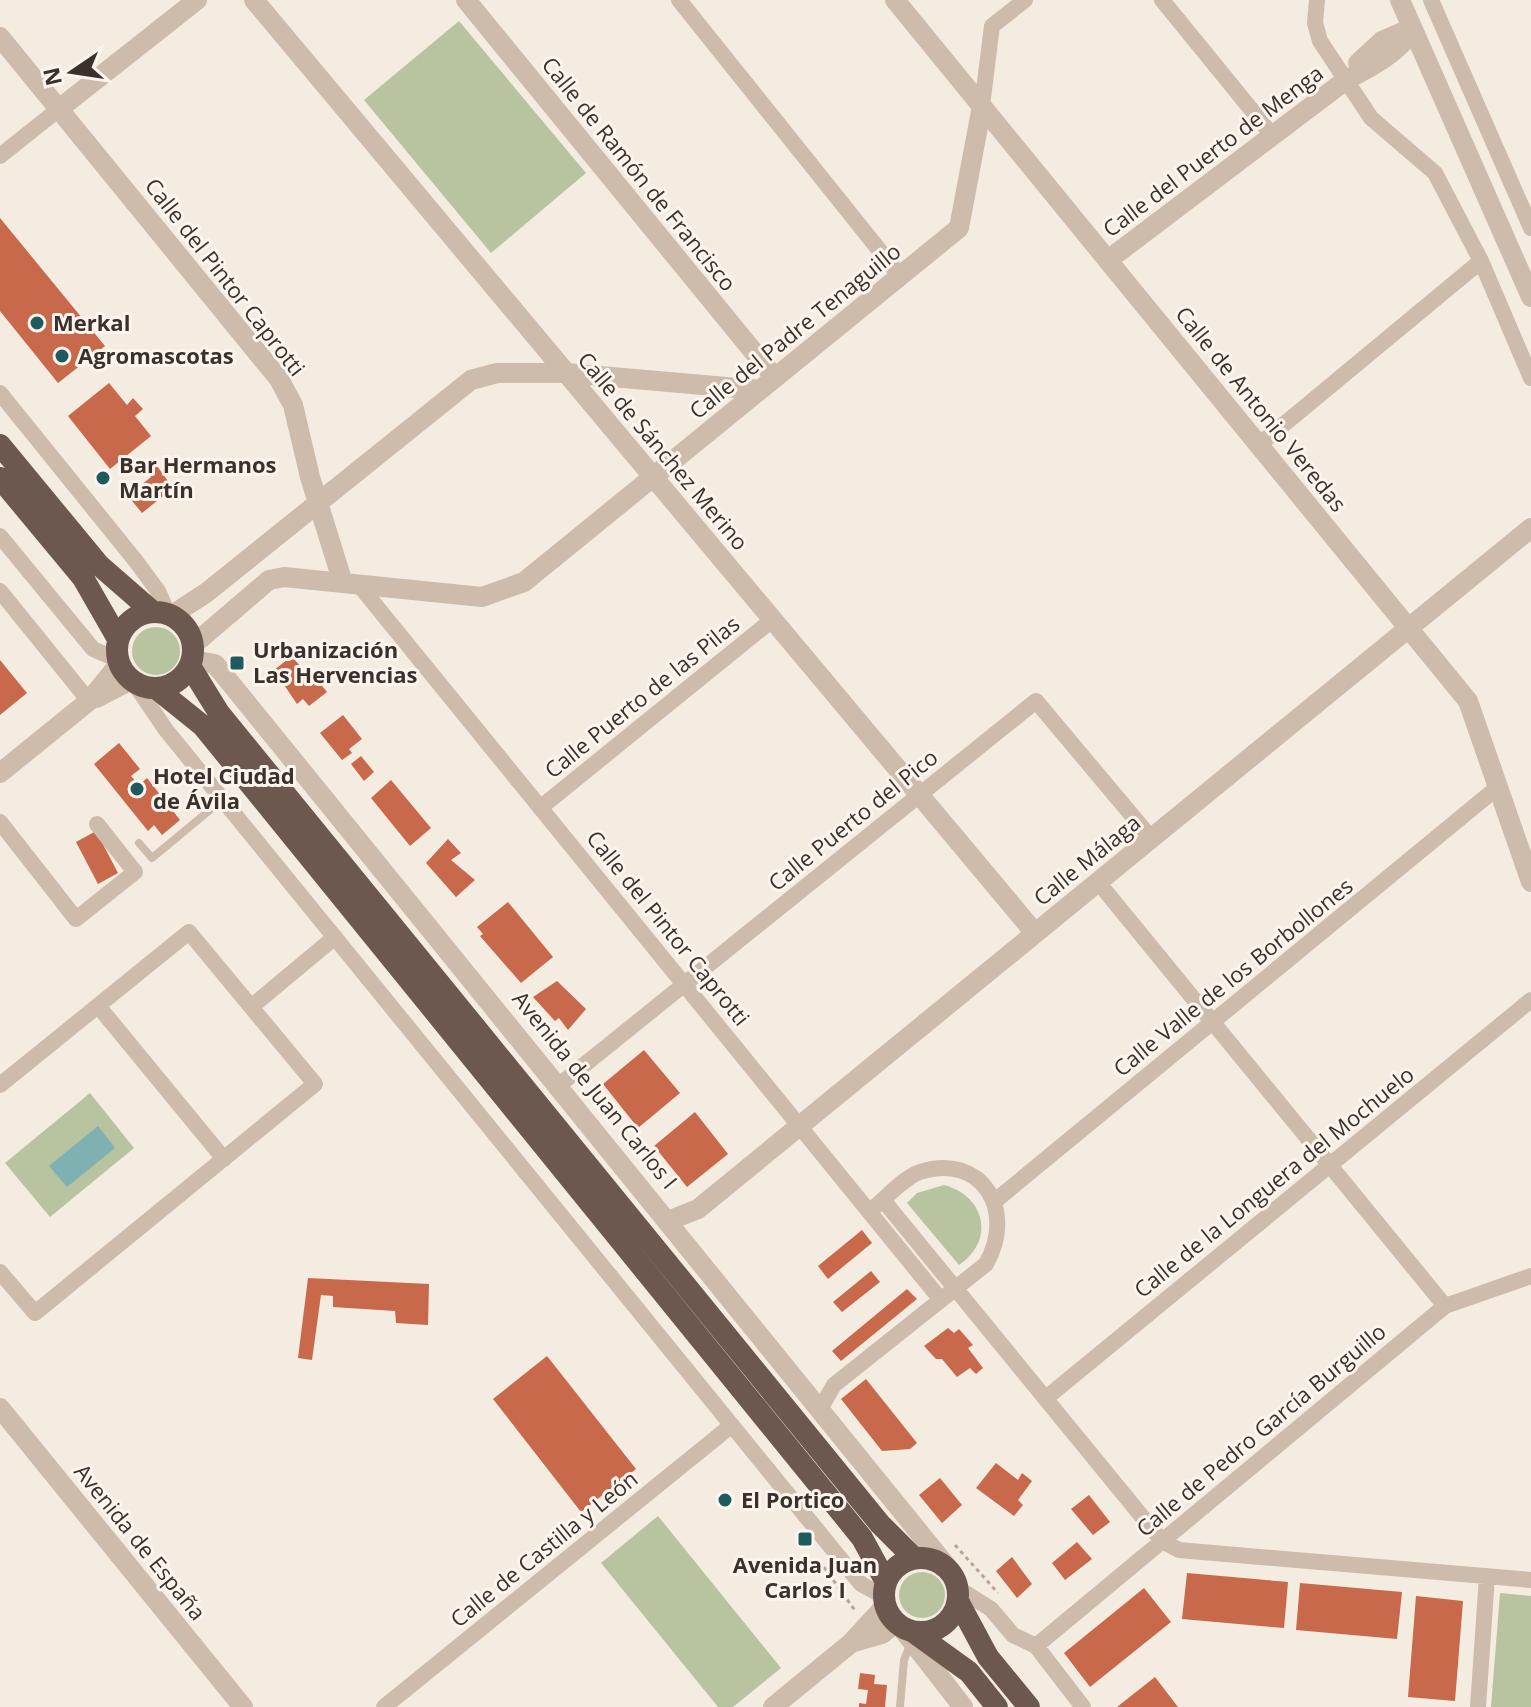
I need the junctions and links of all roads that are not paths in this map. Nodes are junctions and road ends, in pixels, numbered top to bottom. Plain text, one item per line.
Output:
1 (197, 0) edge
2 (254, 0) edge
3 (466, 0) edge
4 (679, 0) edge
5 (895, 0) edge
6 (1025, 0) edge
7 (1162, 0) edge
8 (1317, 0) edge
9 (1391, 0) edge
10 (1400, 0) edge
11 (1431, 0) edge
12 (1413, 29) junction
13 (0, 37) edge
14 (1382, 50) junction
15 (1434, 78) junction
16 (1346, 80) junction
17 (982, 106) junction
18 (59, 109) junction
19 (1272, 135) junction
20 (0, 156) edge
21 (1531, 228) edge
22 (1108, 260) junction
23 (1481, 261) junction
24 (900, 276) junction
25 (1531, 297) edge
26 (566, 373) junction
27 (1531, 378) edge
28 (768, 384) junction
29 (0, 393) edge
30 (0, 445) edge
31 (1259, 445) junction
32 (653, 477) junction
33 (0, 478) edge
34 (317, 503) junction
35 (1531, 528) edge
36 (0, 536) edge
37 (351, 584) junction
38 (0, 591) edge
39 (164, 614) junction
40 (772, 620) junction
41 (1409, 628) junction
42 (192, 657) junction
43 (124, 665) junction
44 (157, 689) junction
45 (89, 701) junction
46 (0, 773) edge
47 (1498, 787) junction
48 (919, 795) junction
49 (223, 799) junction
50 (540, 808) junction
51 (0, 822) edge
52 (97, 824) dead end
53 (1151, 838) junction
54 (139, 843) dead end
55 (1098, 882) junction
56 (1531, 882) edge
57 (1035, 933) junction
58 (335, 937) junction
59 (684, 985) junction
60 (1531, 1000) edge
61 (99, 1007) junction
62 (251, 1007) junction
63 (1212, 1022) junction
64 (0, 1085) edge
65 (558, 1086) junction
66 (799, 1126) junction
67 (224, 1159) junction
68 (1330, 1165) junction
69 (883, 1200) junction
70 (995, 1201) junction
71 (869, 1212) junction
72 (668, 1221) junction
73 (0, 1272) edge
74 (1531, 1276) edge
75 (956, 1288) junction
76 (941, 1300) junction
77 (1445, 1306) junction
78 (834, 1385) junction
79 (806, 1392) junction
80 (1046, 1398) junction
81 (0, 1408) edge
82 (820, 1409) junction
83 (732, 1425) junction
84 (1162, 1541) junction
85 (914, 1558) junction
86 (948, 1568) junction
87 (1487, 1576) junction
88 (1531, 1580) edge
89 (959, 1596) junction
90 (897, 1615) junction
91 (1036, 1646) junction
92 (243, 1707) edge
93 (384, 1707) edge
94 (773, 1707) edge
95 (900, 1707) edge
96 (963, 1707) edge
97 (997, 1707) edge
98 (1029, 1707) edge
99 (1083, 1707) edge
100 (1478, 1707) edge

1 - 18 street
2 - 26 street, Calle de Sánchez Merino
3 - 28 street, Calle de Ramón de Francisco
4 - 24 street
5 - 17 street, Calle de Antonio Veredas
6 - 17 street, Calle del Padre Tenaguillo
7 - 19 street
8 - 16 street
9 - 14 street
10 - 12 street
11 - 21 street
12 - 14 street, Calle del Puerto de Menga
12 - 15 street
13 - 18 street, Calle del Pintor Caprotti
14 - 15 street
14 - 16 street, Calle del Puerto de Menga
15 - 25 street
16 - 19 street, Calle del Puerto de Menga
16 - 23 street
17 - 22 street, Calle de Antonio Veredas
17 - 24 street, Calle del Padre Tenaguillo
18 - 20 street
18 - 34 street, Calle del Pintor Caprotti
19 - 22 street, Calle del Puerto de Menga
22 - 31 street, Calle de Antonio Veredas
23 - 27 street
23 - 31 street
24 - 28 street, Calle del Padre Tenaguillo
26 - 28 street
26 - 32 street, Calle de Sánchez Merino
26 - 34 street
28 - 32 street, Calle del Padre Tenaguillo
29 - 39 street
30 - 39 highway
31 - 41 street, Calle de Antonio Veredas
32 - 37 street, Calle del Padre Tenaguillo
32 - 40 street, Calle de Sánchez Merino
33 - 43 highway
34 - 37 street, Calle del Pintor Caprotti
34 - 39 street
35 - 41 street, Calle Málaga
36 - 43 street
37 - 42 street, Calle del Padre Tenaguillo
37 - 50 street, Calle del Pintor Caprotti
38 - 45 street
39 - 42 highway
39 - 43 highway
40 - 48 street, Calle de Sánchez Merino
40 - 50 street, Calle Puerto de las Pilas
41 - 47 street, Calle de Antonio Veredas
41 - 53 street, Calle Málaga
42 - 44 highway
42 - 65 street, Avenida de Juan Carlos I
42 - 85 highway
43 - 44 highway
43 - 45 street
43 - 49 street
44 - 90 highway
45 - 46 street
47 - 56 street, Calle de Antonio Veredas
47 - 63 street, Calle Valle de los Borbollones
48 - 53 street, Calle Puerto del Pico
48 - 57 street, Calle de Sánchez Merino
48 - 59 street, Calle Puerto del Pico
49 - 54 lane
49 - 58 street
50 - 59 street, Calle del Pintor Caprotti
51 - 52 street
53 - 55 street, Calle Málaga
55 - 57 street, Calle Málaga
55 - 63 street
57 - 66 street, Calle Málaga
58 - 62 street
58 - 83 street
59 - 65 street, Calle Puerto del Pico
59 - 66 street, Calle del Pintor Caprotti
60 - 68 street, Calle de la Longuera del Mochuelo
61 - 62 street
61 - 64 street
61 - 67 street
62 - 67 street
63 - 68 street
63 - 70 street, Calle Valle de los Borbollones
65 - 72 street, Avenida de Juan Carlos I
66 - 71 street, Calle del Pintor Caprotti
66 - 72 street, Calle Málaga
67 - 73 street
68 - 77 street
68 - 80 street, Calle de la Longuera del Mochuelo
69 - 70 street
69 - 71 street
69 - 75 street
70 - 75 street
71 - 76 street, Calle del Pintor Caprotti
72 - 79 street, Avenida de Juan Carlos I
74 - 77 street, Calle de Pedro García Burguillo
75 - 76 street
75 - 80 street
76 - 78 street
77 - 84 street, Calle de Pedro García Burguillo
78 - 79 street
78 - 82 street
79 - 82 street, Avenida de Juan Carlos I
80 - 84 street
81 - 92 street, Avenida de España
82 - 86 street, Avenida de Juan Carlos I
83 - 90 street
83 - 93 street, Calle de Castilla y León
84 - 87 street
84 - 91 street, Calle de Pedro García Burguillo
85 - 86 highway
85 - 90 highway
86 - 89 highway
87 - 88 street
87 - 100 street
89 - 90 highway
89 - 91 street
89 - 98 highway
90 - 94 street
90 - 95 lane
90 - 96 street
90 - 97 highway
91 - 99 street

